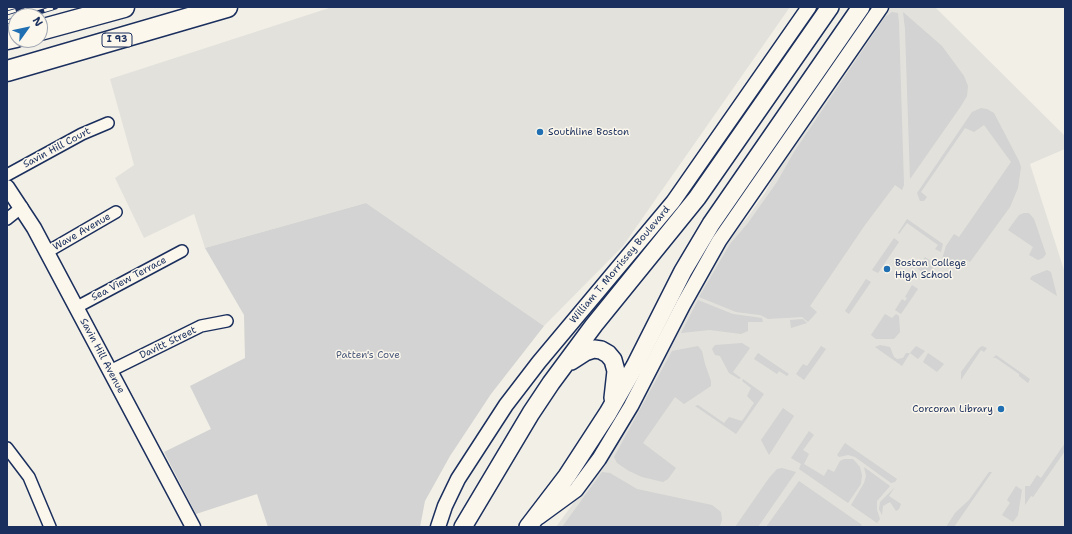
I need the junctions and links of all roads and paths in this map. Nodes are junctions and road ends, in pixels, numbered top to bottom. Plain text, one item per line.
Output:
1 (124, 7) edge
2 (227, 7) edge
3 (809, 7) edge
4 (830, 7) edge
5 (861, 7) edge
6 (881, 7) edge
7 (48, 28) edge
8 (7, 71) edge
9 (108, 123) dead end
10 (7, 175) edge
11 (7, 187) edge
12 (22, 207) junction
13 (116, 212) dead end
14 (7, 219) edge
15 (182, 251) dead end
16 (47, 252) junction
17 (77, 308) junction
18 (227, 321) dead end
19 (561, 369) junction
20 (110, 371) junction
21 (608, 413) junction
22 (7, 448) edge
23 (530, 526) edge
24 (50, 527) edge
25 (193, 527) edge
26 (438, 527) edge
27 (463, 527) edge

1 - 7 highway
2 - 8 highway, I 93
3 - 26 street, William T. Morrissey Boulevard
4 - 19 main road, William T. Morrissey Boulevard
5 - 21 main road
6 - 23 street
9 - 10 street, Savin Hill Court
11 - 12 street, Savin Hill Avenue
12 - 14 street
12 - 16 street, Savin Hill Avenue
13 - 16 street, Wave Avenue
15 - 17 street, Sea View Terrace
16 - 17 street, Savin Hill Avenue
17 - 20 street, Savin Hill Avenue
18 - 20 street, Davitt Street
19 - 21 main road
19 - 27 main road, William T. Morrissey Boulevard
20 - 25 street, Savin Hill Avenue
21 - 23 main road
22 - 24 street

